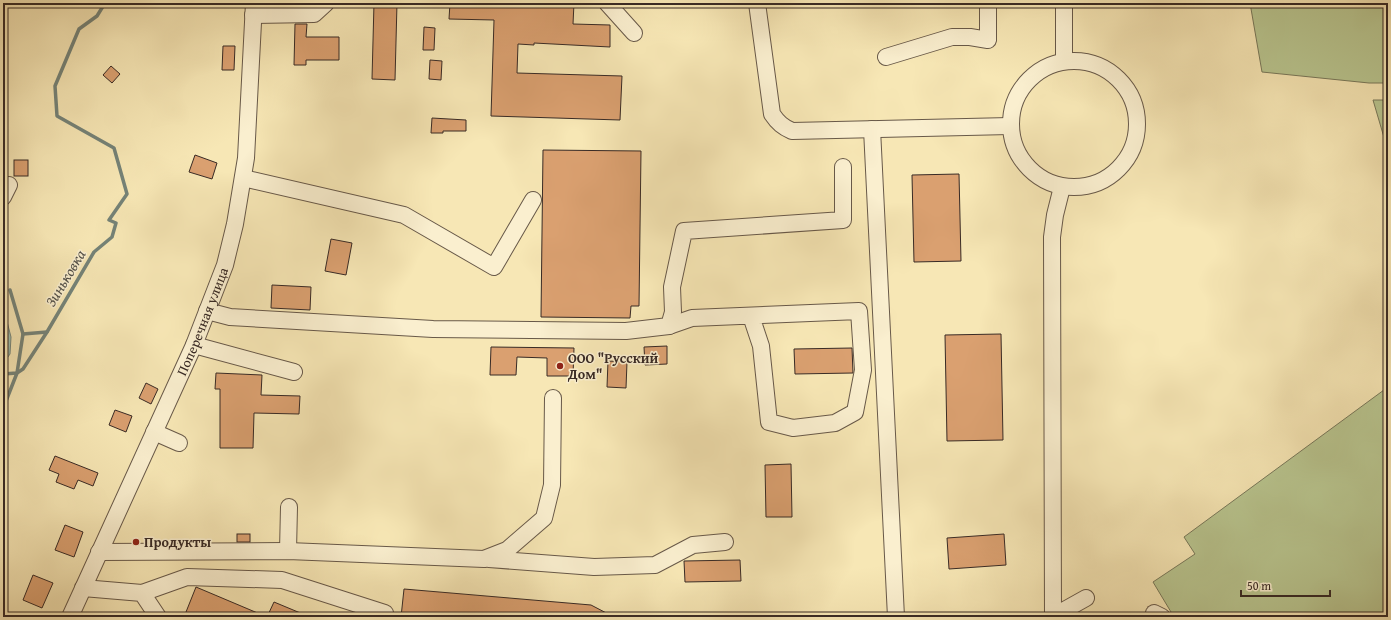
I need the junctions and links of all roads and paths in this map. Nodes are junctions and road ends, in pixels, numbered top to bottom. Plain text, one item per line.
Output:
1 (326, 3) edge
2 (607, 3) edge
3 (757, 3) edge
4 (988, 3) edge
5 (1064, 3) edge
6 (254, 9) edge
7 (634, 33) dead end
8 (886, 56) dead end
9 (1064, 61) junction
10 (1010, 126) junction
11 (872, 130) junction
12 (843, 167) dead end
13 (243, 178) junction
14 (1062, 187) junction
15 (533, 200) dead end
16 (207, 311) junction
17 (751, 316) junction
18 (669, 326) junction
19 (194, 345) junction
20 (294, 372) dead end
21 (553, 398) dead end
22 (154, 432) junction
23 (179, 443) dead end
24 (289, 507) dead end
25 (725, 542) dead end
26 (288, 551) junction
27 (99, 552) junction
28 (484, 559) junction
29 (83, 588) junction
30 (142, 593) junction
31 (1086, 598) dead end
32 (385, 613) dead end
33 (70, 617) edge
34 (158, 617) edge
35 (896, 617) edge
36 (1052, 617) edge

1 - 6 street
2 - 7 street
3 - 11 street
4 - 8 street
5 - 9 street
6 - 13 street, Поперечная улица
9 - 10 street
9 - 14 street
10 - 11 street
10 - 14 street
11 - 35 street
12 - 18 street
13 - 15 street
13 - 16 street, Поперечная улица
14 - 36 street
16 - 18 street
16 - 19 street, Поперечная улица
17 - 17 street
17 - 18 street
19 - 20 street
19 - 22 street, Поперечная улица
21 - 28 street
22 - 23 street
22 - 27 street, Поперечная улица
24 - 26 street
25 - 28 street
26 - 27 street
26 - 28 street
27 - 29 street, Поперечная улица
29 - 30 street
29 - 33 street, Поперечная улица
30 - 32 street
30 - 34 street
31 - 36 street

